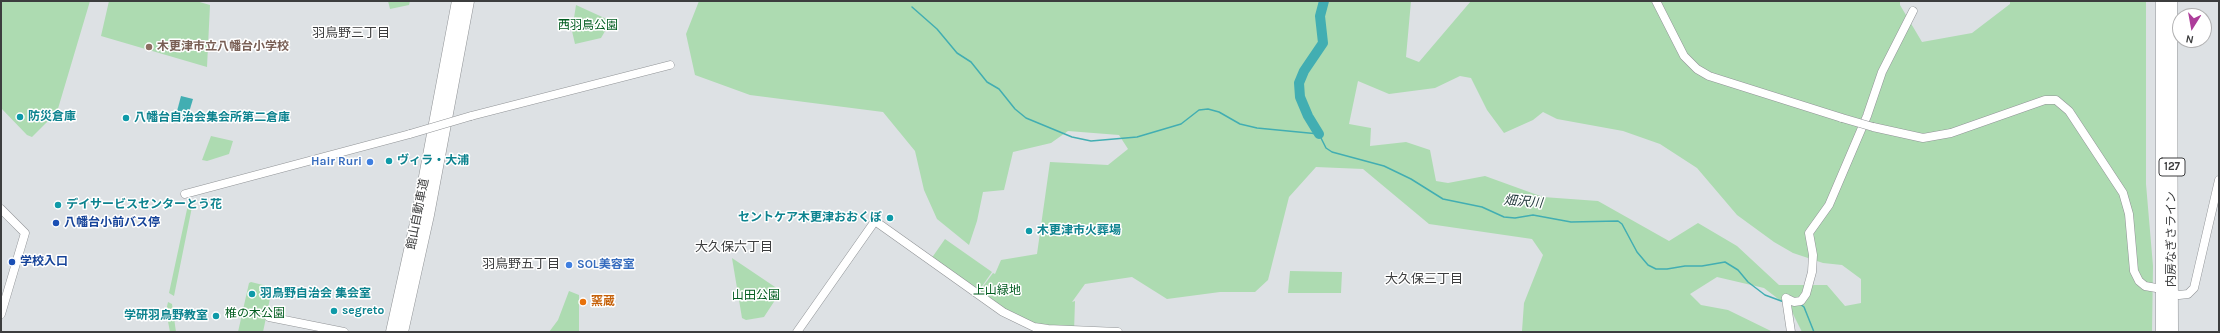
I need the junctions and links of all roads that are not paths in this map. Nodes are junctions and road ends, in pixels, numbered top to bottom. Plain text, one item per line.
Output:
1 (458, 1) edge
2 (468, 1) edge
3 (1656, 1) edge
4 (2162, 1) edge
5 (2171, 1) edge
6 (1913, 11) dead end
7 (670, 65) dead end
8 (2219, 180) edge
9 (185, 194) dead end
10 (1, 209) edge
11 (2167, 291) junction
12 (1, 314) edge
13 (269, 317) dead end
14 (344, 332) edge
15 (392, 332) edge
16 (402, 332) edge
17 (797, 332) edge
18 (1118, 332) edge
19 (1791, 332) edge
20 (2162, 332) edge
21 (2172, 332) edge

1 - 15 highway, 館山自動車道
2 - 16 highway, 館山自動車道
3 - 11 street, bridge
4 - 11 highway, 内房なぎさライン / 127
5 - 11 highway, 内房なぎさライン / 127
6 - 19 street
7 - 9 street, bridge
8 - 11 street
10 - 12 street
11 - 20 highway, 内房なぎさライン / 127
11 - 21 highway, 内房なぎさライン / 127
13 - 14 street
17 - 18 street

